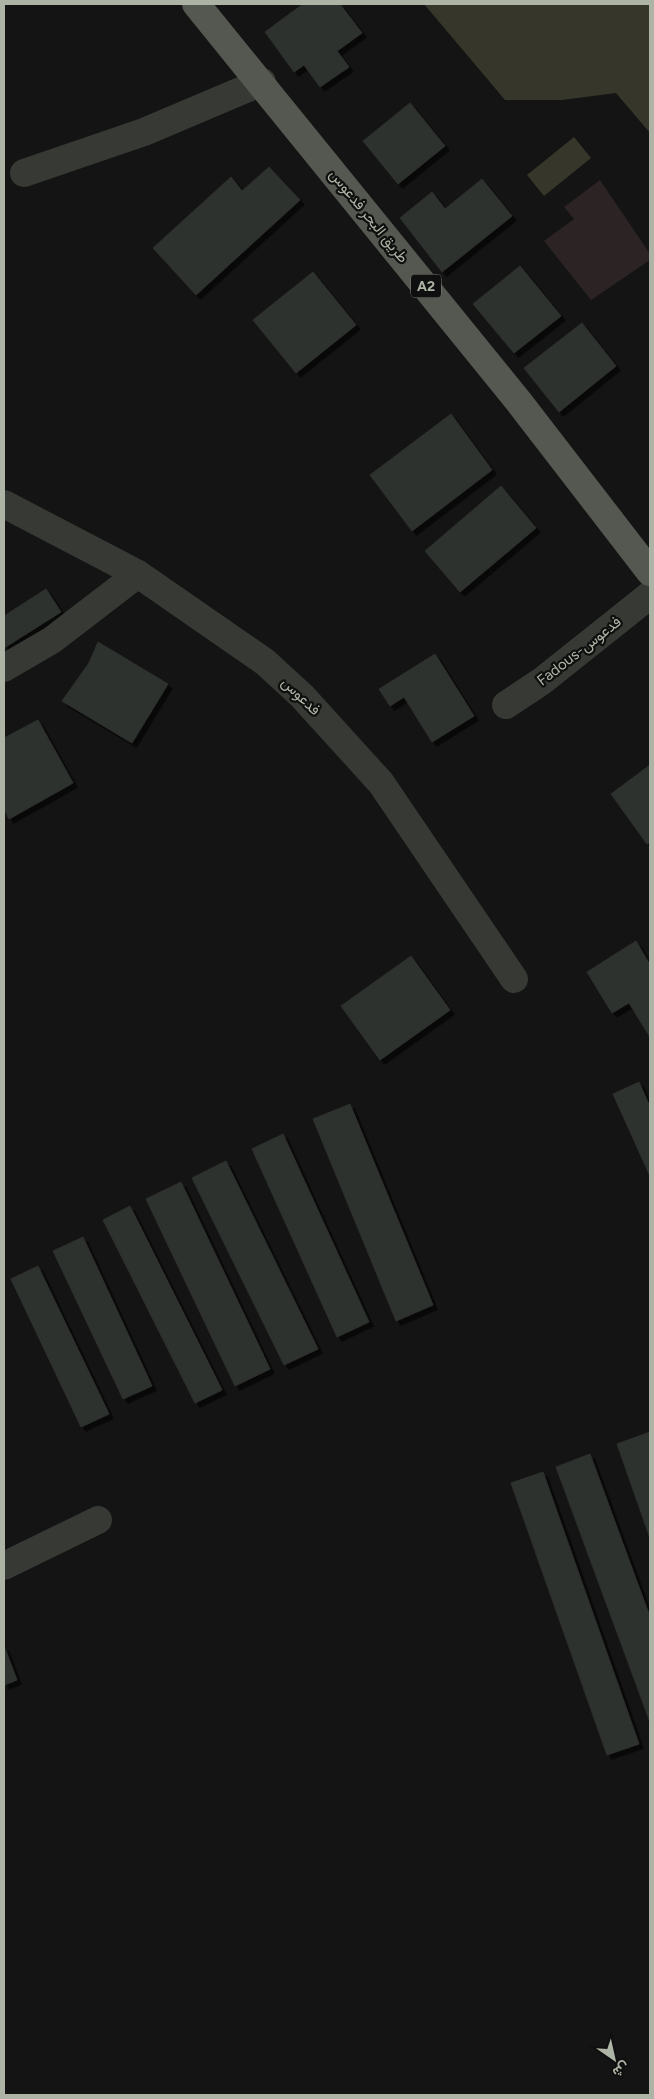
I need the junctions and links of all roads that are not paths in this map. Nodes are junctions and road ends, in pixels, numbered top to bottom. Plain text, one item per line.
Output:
1 (196, 4) edge
2 (262, 82) junction
3 (24, 173) dead end
4 (4, 504) edge
5 (650, 572) edge
6 (138, 574) junction
7 (650, 595) edge
8 (4, 668) edge
9 (506, 705) dead end
10 (514, 979) dead end
11 (98, 1520) dead end
12 (4, 1566) edge

1 - 2 main road, طريق البحر فدعوس / A2
2 - 3 street
2 - 5 main road, طريق البحر فدعوس / A2
4 - 6 street, فدعوس
6 - 8 street
6 - 10 street, فدعوس
7 - 9 street, Fadous-فدعوس
11 - 12 street

